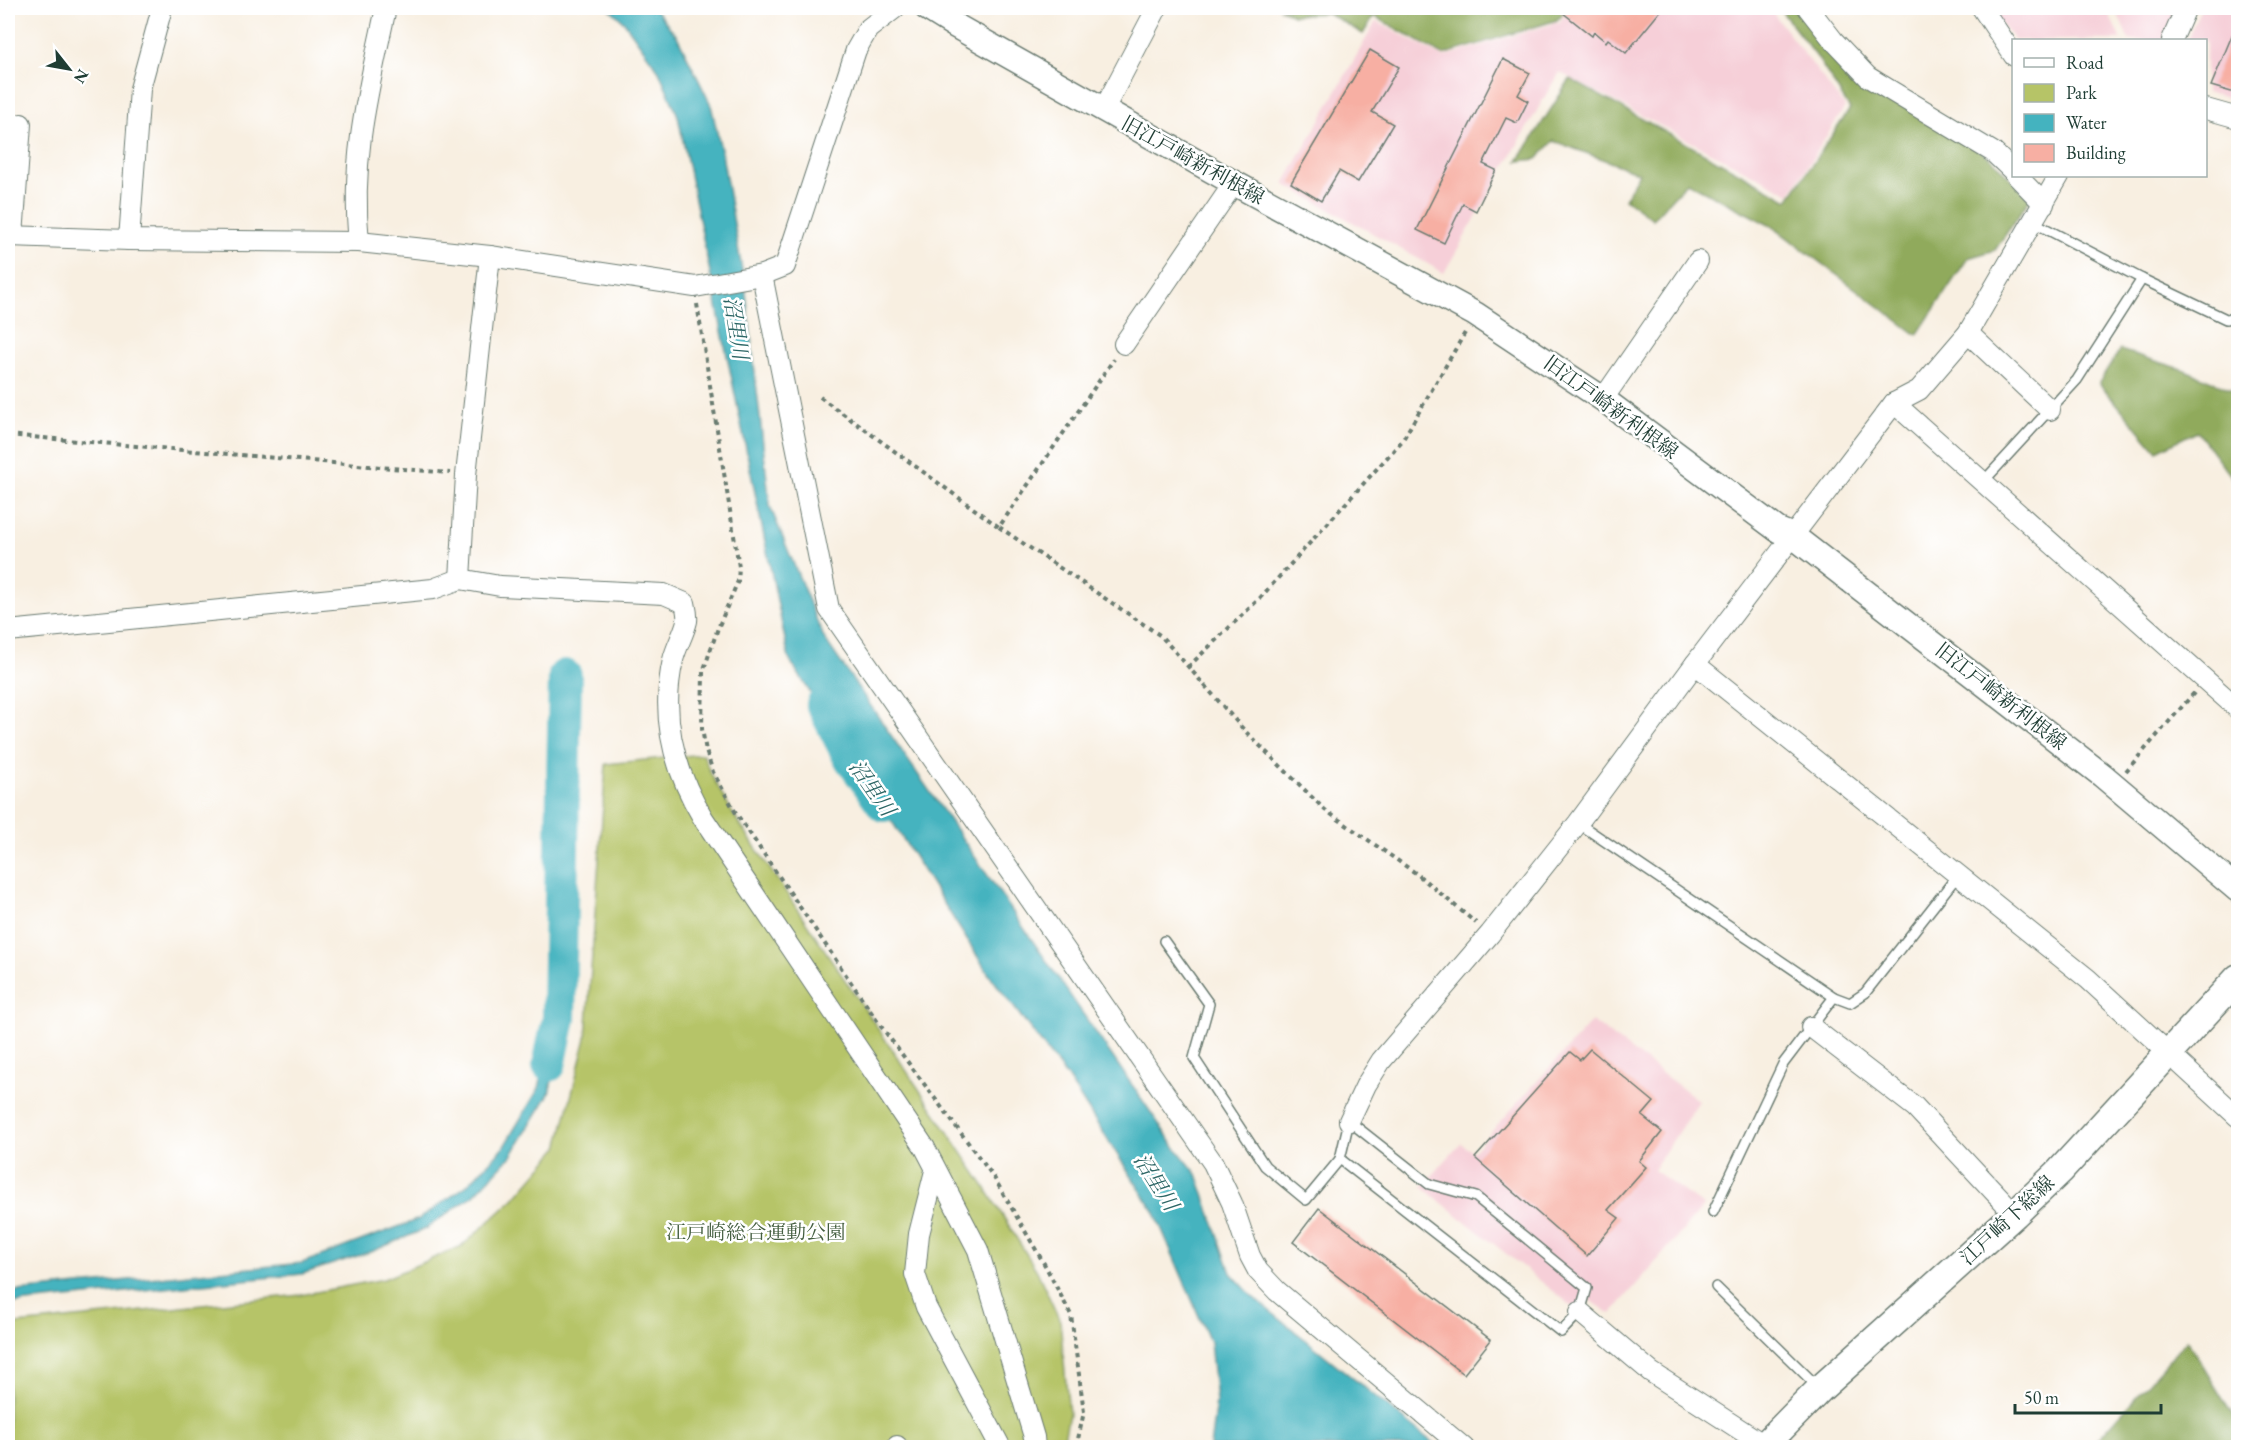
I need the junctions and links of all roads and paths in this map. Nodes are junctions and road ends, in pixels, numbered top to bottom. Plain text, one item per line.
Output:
1 (162, 8) edge
2 (386, 8) edge
3 (895, 8) edge
4 (927, 8) edge
5 (1157, 8) edge
6 (1808, 8) edge
7 (1982, 8) edge
8 (2186, 8) edge
9 (2172, 39) edge
10 (2012, 54) edge
11 (1104, 109) junction
12 (2207, 110) edge
13 (2238, 118) edge
14 (21, 124) dead end
15 (2012, 171) edge
16 (2018, 177) edge
17 (2059, 177) edge
18 (1234, 183) junction
19 (2044, 204) junction
20 (2033, 222) junction
21 (10, 236) edge
22 (129, 240) junction
23 (359, 242) junction
24 (490, 256) junction
25 (1698, 261) dead end
26 (758, 276) junction
27 (2142, 279) junction
28 (699, 286) junction
29 (1475, 314) junction
30 (2226, 319) dead end
31 (1968, 333) junction
32 (1124, 344) joint
33 (820, 397) dead end
34 (1603, 399) junction
35 (1894, 403) junction
36 (2050, 410) junction
37 (8, 435) edge
38 (466, 475) junction
39 (1983, 482) junction
40 (999, 527) junction
41 (1793, 536) junction
42 (460, 579) junction
43 (8, 631) edge
44 (1695, 664) junction
45 (1188, 667) junction
46 (2207, 679) junction
47 (2238, 709) edge
48 (2114, 785) junction
49 (1578, 823) junction
50 (1958, 875) junction
51 (2238, 890) edge
52 (1490, 934) junction
53 (1164, 941) dead end
54 (2238, 978) edge
55 (1833, 997) junction
56 (1811, 1027) junction
57 (2169, 1052) junction
58 (2238, 1117) edge
59 (1349, 1121) junction
60 (1340, 1159) junction
61 (935, 1171) junction
62 (1713, 1212) dead end
63 (2015, 1214) junction
64 (1716, 1287) dead end
65 (1580, 1312) junction
66 (1820, 1389) junction
67 (1763, 1446) edge
68 (1001, 1448) edge
69 (1035, 1448) edge
70 (1076, 1448) edge
71 (1464, 1448) edge

1 - 22 street
2 - 23 street
3 - 26 street
4 - 11 street, 旧江戸崎新利根線
5 - 11 street
6 - 15 street
7 - 10 street
8 - 9 street
11 - 18 street, 旧江戸崎新利根線
12 - 13 street
14 - 21 street
16 - 19 street
17 - 19 street
18 - 29 street, 旧江戸崎新利根線
18 - 32 street
19 - 20 street
20 - 27 lane
20 - 31 street
21 - 22 street
22 - 23 street
23 - 24 street
24 - 28 street
24 - 38 street
25 - 34 street
26 - 28 street
26 - 71 street
27 - 30 lane
27 - 36 lane
28 - 70 path
29 - 34 street, 旧江戸崎新利根線
29 - 45 path
31 - 35 street
31 - 36 street
32 - 40 path
33 - 40 path
34 - 41 street, 旧江戸崎新利根線
35 - 39 street
35 - 41 street
36 - 39 lane
37 - 38 path
38 - 42 street
39 - 46 street
40 - 45 path
41 - 44 street
41 - 48 street, 旧江戸崎新利根線
42 - 43 street
42 - 61 street
44 - 49 street
44 - 50 street
45 - 52 path
46 - 47 street
46 - 48 path
48 - 51 street, 旧江戸崎新利根線
49 - 52 street
49 - 55 lane
50 - 55 lane
50 - 57 street
52 - 59 street
53 - 60 lane
54 - 57 main road, 江戸崎下総線
55 - 56 lane
56 - 62 lane
56 - 63 street
57 - 58 street
57 - 63 main road, 江戸崎下総線
59 - 60 lane
59 - 65 lane
60 - 65 lane
61 - 68 street
61 - 69 street
63 - 66 main road, 江戸崎下総線
64 - 66 lane
65 - 67 street
66 - 67 main road, 江戸崎下総線

